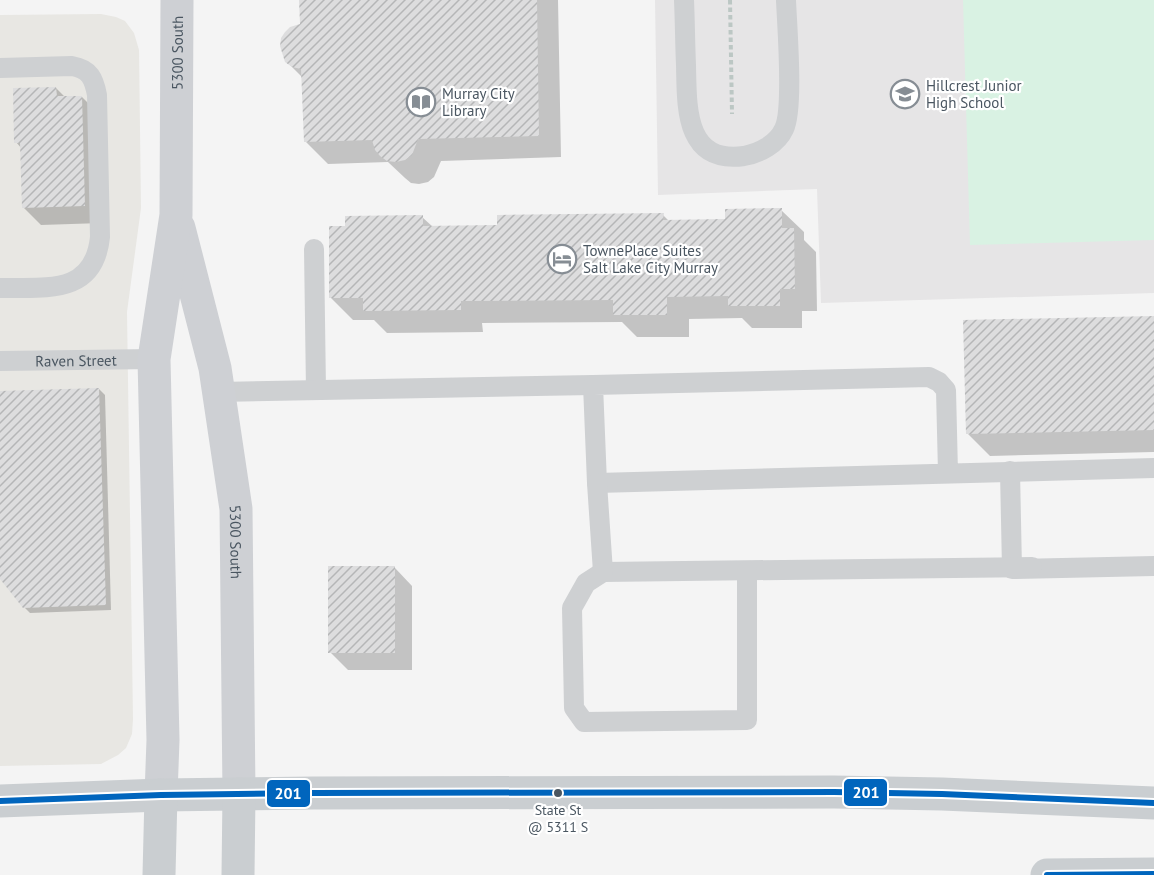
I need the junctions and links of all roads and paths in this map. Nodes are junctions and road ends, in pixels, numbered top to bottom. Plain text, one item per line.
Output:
1 (177, 0) edge
2 (684, 0) edge
3 (730, 0) edge
4 (786, 0) edge
5 (0, 68) edge
6 (732, 114) dead end
7 (176, 215) junction
8 (314, 249) dead end
9 (0, 288) edge
10 (154, 358) junction
11 (0, 361) edge
12 (593, 386) junction
13 (316, 390) junction
14 (218, 392) junction
15 (1154, 468) edge
16 (1010, 471) junction
17 (948, 473) junction
18 (597, 483) junction
19 (1154, 566) edge
20 (1012, 568) junction
21 (747, 571) junction
22 (603, 572) junction
23 (240, 794) junction
24 (161, 795) junction
25 (0, 801) edge
26 (1154, 803) edge
27 (1154, 874) edge
28 (159, 875) edge
29 (238, 875) edge
30 (1047, 875) edge

1 - 7 main road, 5300 South
2 - 4 lane
3 - 6 path
5 - 9 lane
7 - 10 main road, 5300 South
7 - 14 main road, 5300 South
8 - 13 lane
10 - 11 lane, Raven Street
10 - 24 main road, 5300 South
12 - 13 lane
12 - 17 lane
12 - 18 lane
13 - 14 lane
14 - 23 main road, 5300 South
15 - 16 lane
16 - 17 lane
16 - 20 lane
17 - 18 lane
18 - 22 lane
19 - 20 lane
20 - 21 lane
21 - 22 lane
21 - 22 lane
23 - 24 main road
23 - 26 main road
23 - 29 main road, 5300 South
24 - 25 main road
24 - 28 main road, 5300 South
27 - 30 main road

